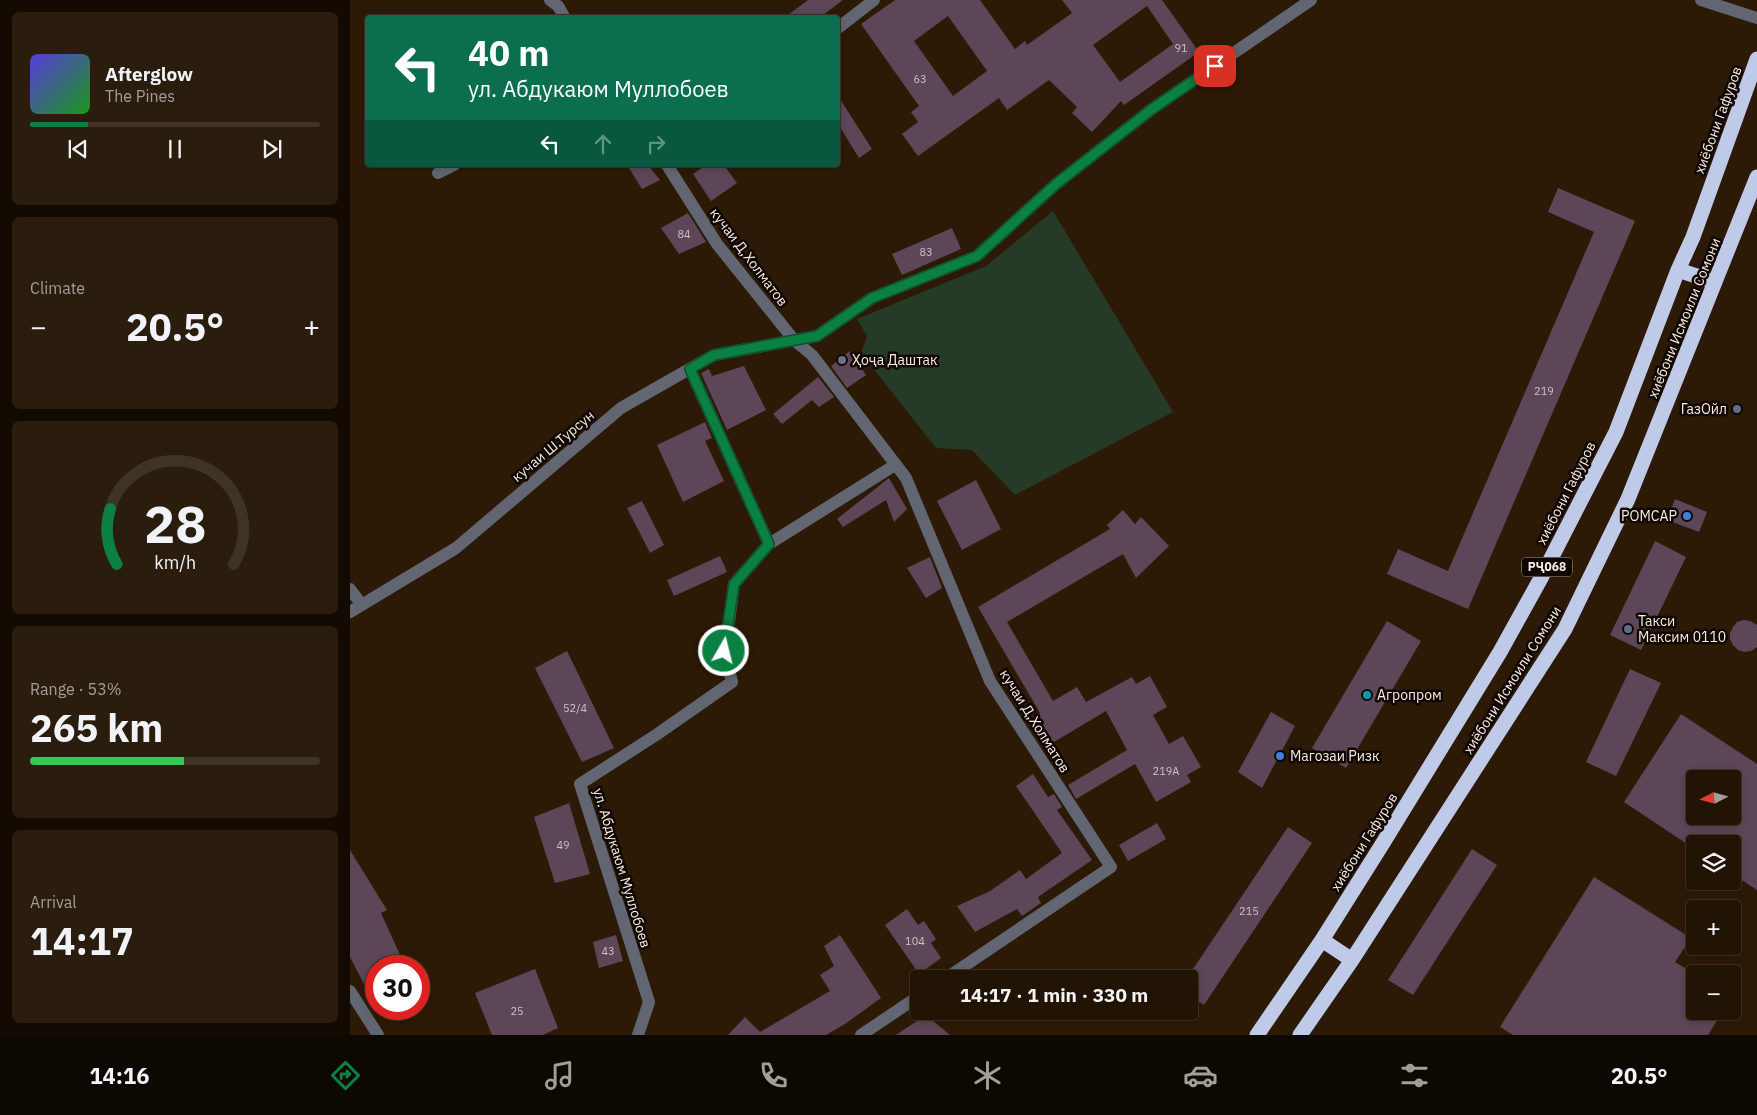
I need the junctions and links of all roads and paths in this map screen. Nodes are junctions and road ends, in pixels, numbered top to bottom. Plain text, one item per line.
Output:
1 (550, 0) edge
2 (874, 0) edge
3 (1310, 0) edge
4 (1701, 0) edge
5 (564, 15) edge
6 (1757, 18) edge
7 (840, 26) edge
8 (1757, 59) edge
9 (450, 167) edge
10 (668, 167) edge
11 (438, 173) dead end
12 (1757, 177) edge
13 (1678, 270) junction
14 (1715, 282) junction
15 (794, 340) junction
16 (690, 369) junction
17 (895, 465) junction
18 (769, 544) junction
19 (350, 588) edge
20 (362, 605) junction
21 (350, 612) edge
22 (1322, 940) junction
23 (1352, 960) junction
24 (958, 970) edge
25 (350, 991) edge
26 (910, 1002) edge
27 (378, 1035) edge
28 (638, 1035) edge
29 (861, 1035) edge
30 (1257, 1035) edge
31 (1300, 1035) edge

1 - 5 street
2 - 7 street
3 - 15 street
4 - 6 street
8 - 13 highway, хиёбони Гафуров / РҶ068
9 - 11 street
10 - 15 street, кучаи Д,Холматов
12 - 14 highway, хиёбони Исмоили Сомони / РҶ068
13 - 14 highway
13 - 22 highway, хиёбони Гафуров / РҶ068
14 - 23 highway, хиёбони Исмоили Сомони / РҶ068
15 - 16 street, кучаи Ш.Турсун
15 - 17 street, кучаи Д,Холматов
16 - 18 street
16 - 20 street, кучаи Ш.Турсун
17 - 18 street
17 - 24 street, кучаи Д,Холматов
18 - 28 street, ул. Абдукаюм Муллобоев
19 - 20 street
20 - 21 street, кучаи Ш.Турсун
22 - 23 highway
22 - 30 highway, хиёбони Гафуров / РҶ068
23 - 31 highway, хиёбони Исмоили Сомони / РҶ068
25 - 27 street
26 - 29 street

